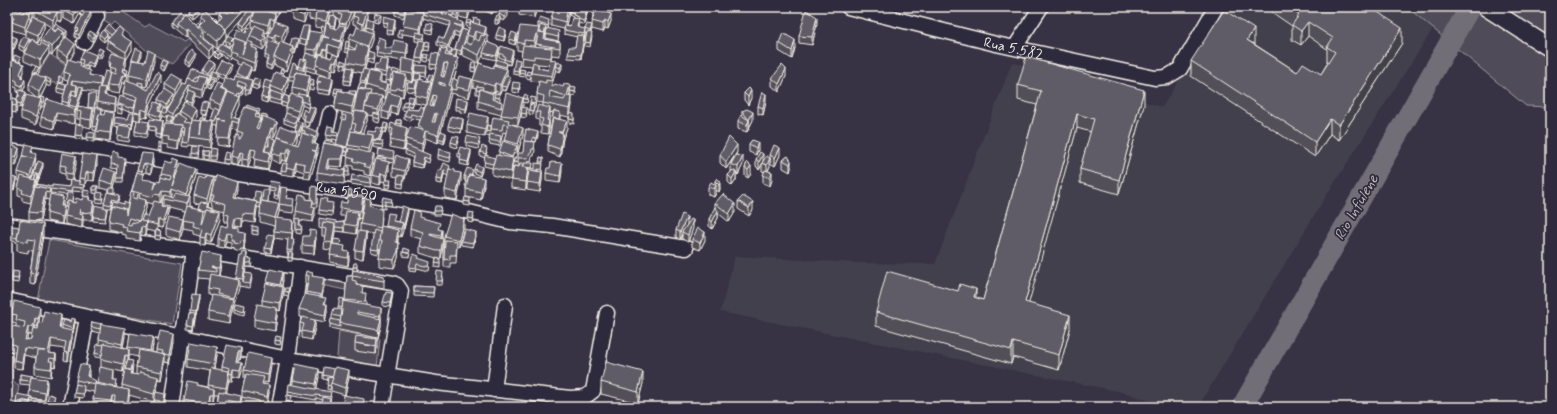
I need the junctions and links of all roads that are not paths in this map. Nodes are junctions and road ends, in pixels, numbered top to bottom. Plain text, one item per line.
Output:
1 (83, 7) edge
2 (851, 7) edge
3 (1041, 7) edge
4 (1216, 7) edge
5 (1486, 7) edge
6 (84, 42) dead end
7 (1015, 47) junction
8 (1550, 48) edge
9 (330, 114) dead end
10 (7, 135) edge
11 (313, 185) junction
12 (7, 225) edge
13 (686, 248) dead end
14 (194, 250) junction
15 (300, 268) junction
16 (7, 300) edge
17 (505, 305) dead end
18 (607, 313) dead end
19 (86, 318) junction
20 (181, 336) junction
21 (288, 359) junction
22 (388, 375) junction
23 (494, 390) junction
24 (70, 407) edge
25 (172, 407) edge
26 (279, 407) edge
27 (382, 407) edge

1 - 6 street
2 - 7 street, Rua 5.582
3 - 7 street
4 - 7 street, Rua 5.582
5 - 8 street
9 - 11 street
10 - 11 street, Rua 5.590
11 - 13 street, Rua 5.590
12 - 14 street
14 - 15 street
14 - 20 street
15 - 21 street
15 - 22 street
16 - 19 street
17 - 23 street
18 - 23 street
19 - 20 street
19 - 24 street
20 - 21 street
20 - 25 street
21 - 22 street
21 - 26 street
22 - 23 street
22 - 27 street

